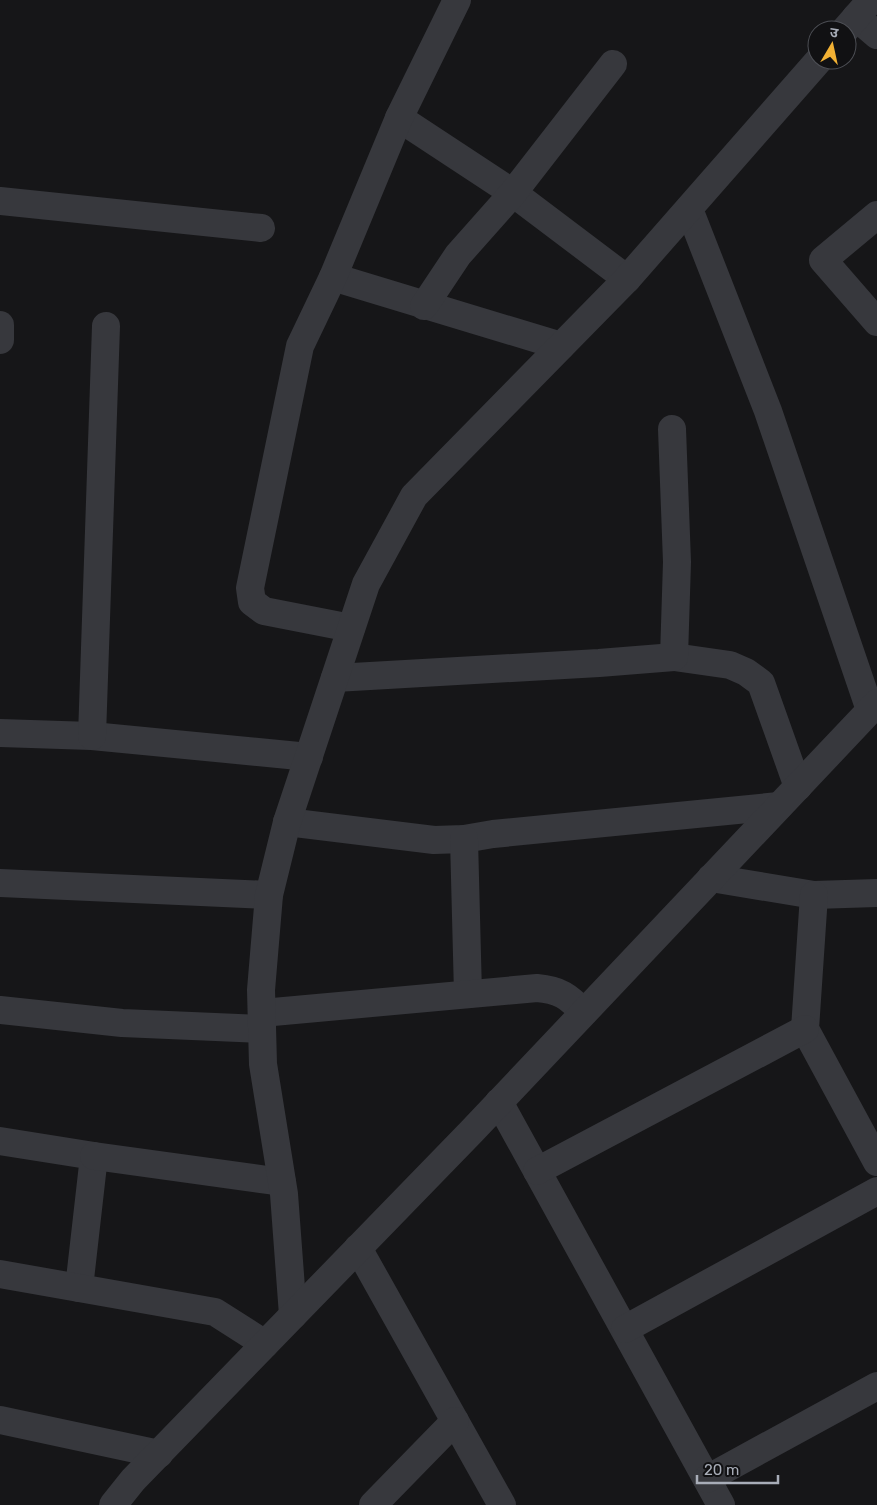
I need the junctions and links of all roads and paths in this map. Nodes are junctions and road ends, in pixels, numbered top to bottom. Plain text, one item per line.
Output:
1 (457, 0) edge
2 (857, 16) edge
3 (877, 35) edge
4 (613, 64) dead end
5 (810, 70) edge
6 (398, 118) junction
7 (513, 193) junction
8 (0, 201) edge
9 (689, 209) junction
10 (877, 215) edge
11 (260, 228) dead end
12 (333, 277) junction
13 (627, 279) junction
14 (424, 306) junction
15 (877, 322) edge
16 (0, 325) edge
17 (106, 326) dead end
18 (0, 340) edge
19 (561, 346) junction
20 (672, 429) dead end
21 (351, 628) junction
22 (674, 657) junction
23 (335, 678) junction
24 (873, 706) edge
25 (0, 733) edge
26 (92, 736) junction
27 (309, 758) junction
28 (788, 796) junction
29 (287, 822) junction
30 (464, 839) junction
31 (711, 878) junction
32 (0, 883) edge
33 (877, 893) edge
34 (269, 895) junction
35 (814, 895) junction
36 (468, 994) junction
37 (0, 1010) edge
38 (584, 1012) junction
39 (262, 1021) junction
40 (805, 1029) junction
41 (499, 1102) junction
42 (0, 1141) edge
43 (94, 1156) junction
44 (877, 1162) edge
45 (537, 1171) junction
46 (282, 1182) junction
47 (877, 1191) edge
48 (358, 1248) junction
49 (1, 1281) edge
50 (79, 1288) junction
51 (293, 1316) junction
52 (624, 1329) junction
53 (265, 1344) junction
54 (877, 1386) edge
55 (0, 1420) edge
56 (455, 1420) junction
57 (159, 1454) junction
58 (707, 1479) junction
59 (113, 1505) edge
60 (373, 1505) edge
61 (502, 1505) edge
62 (722, 1505) edge

1 - 6 street
2 - 3 street
4 - 7 street
5 - 9 street
6 - 7 street
6 - 12 street
7 - 13 street
7 - 14 street
8 - 11 street
9 - 13 street
9 - 24 street
10 - 15 street
12 - 14 street
12 - 21 street
13 - 19 street
14 - 19 street
16 - 18 street
17 - 26 street
19 - 21 street
20 - 22 street
21 - 23 street
22 - 23 street
22 - 28 street
23 - 27 street
24 - 28 street
25 - 26 street
26 - 27 street
27 - 29 street
28 - 30 street
28 - 31 street
29 - 30 street
29 - 34 street
30 - 36 street
31 - 35 street
31 - 38 street
32 - 34 street
33 - 35 street
34 - 39 street
35 - 40 street
36 - 38 street
36 - 39 street
37 - 39 street
38 - 41 street
39 - 46 street
40 - 44 street
40 - 45 street
41 - 45 street
41 - 48 street
42 - 43 street
43 - 46 street
43 - 50 street
45 - 52 street
46 - 51 street
47 - 52 street
48 - 51 street
48 - 56 street
49 - 50 street
50 - 53 street
51 - 53 street
52 - 58 street
53 - 57 street
54 - 58 street
55 - 57 street
56 - 60 street
56 - 61 street
57 - 59 street
58 - 62 street

